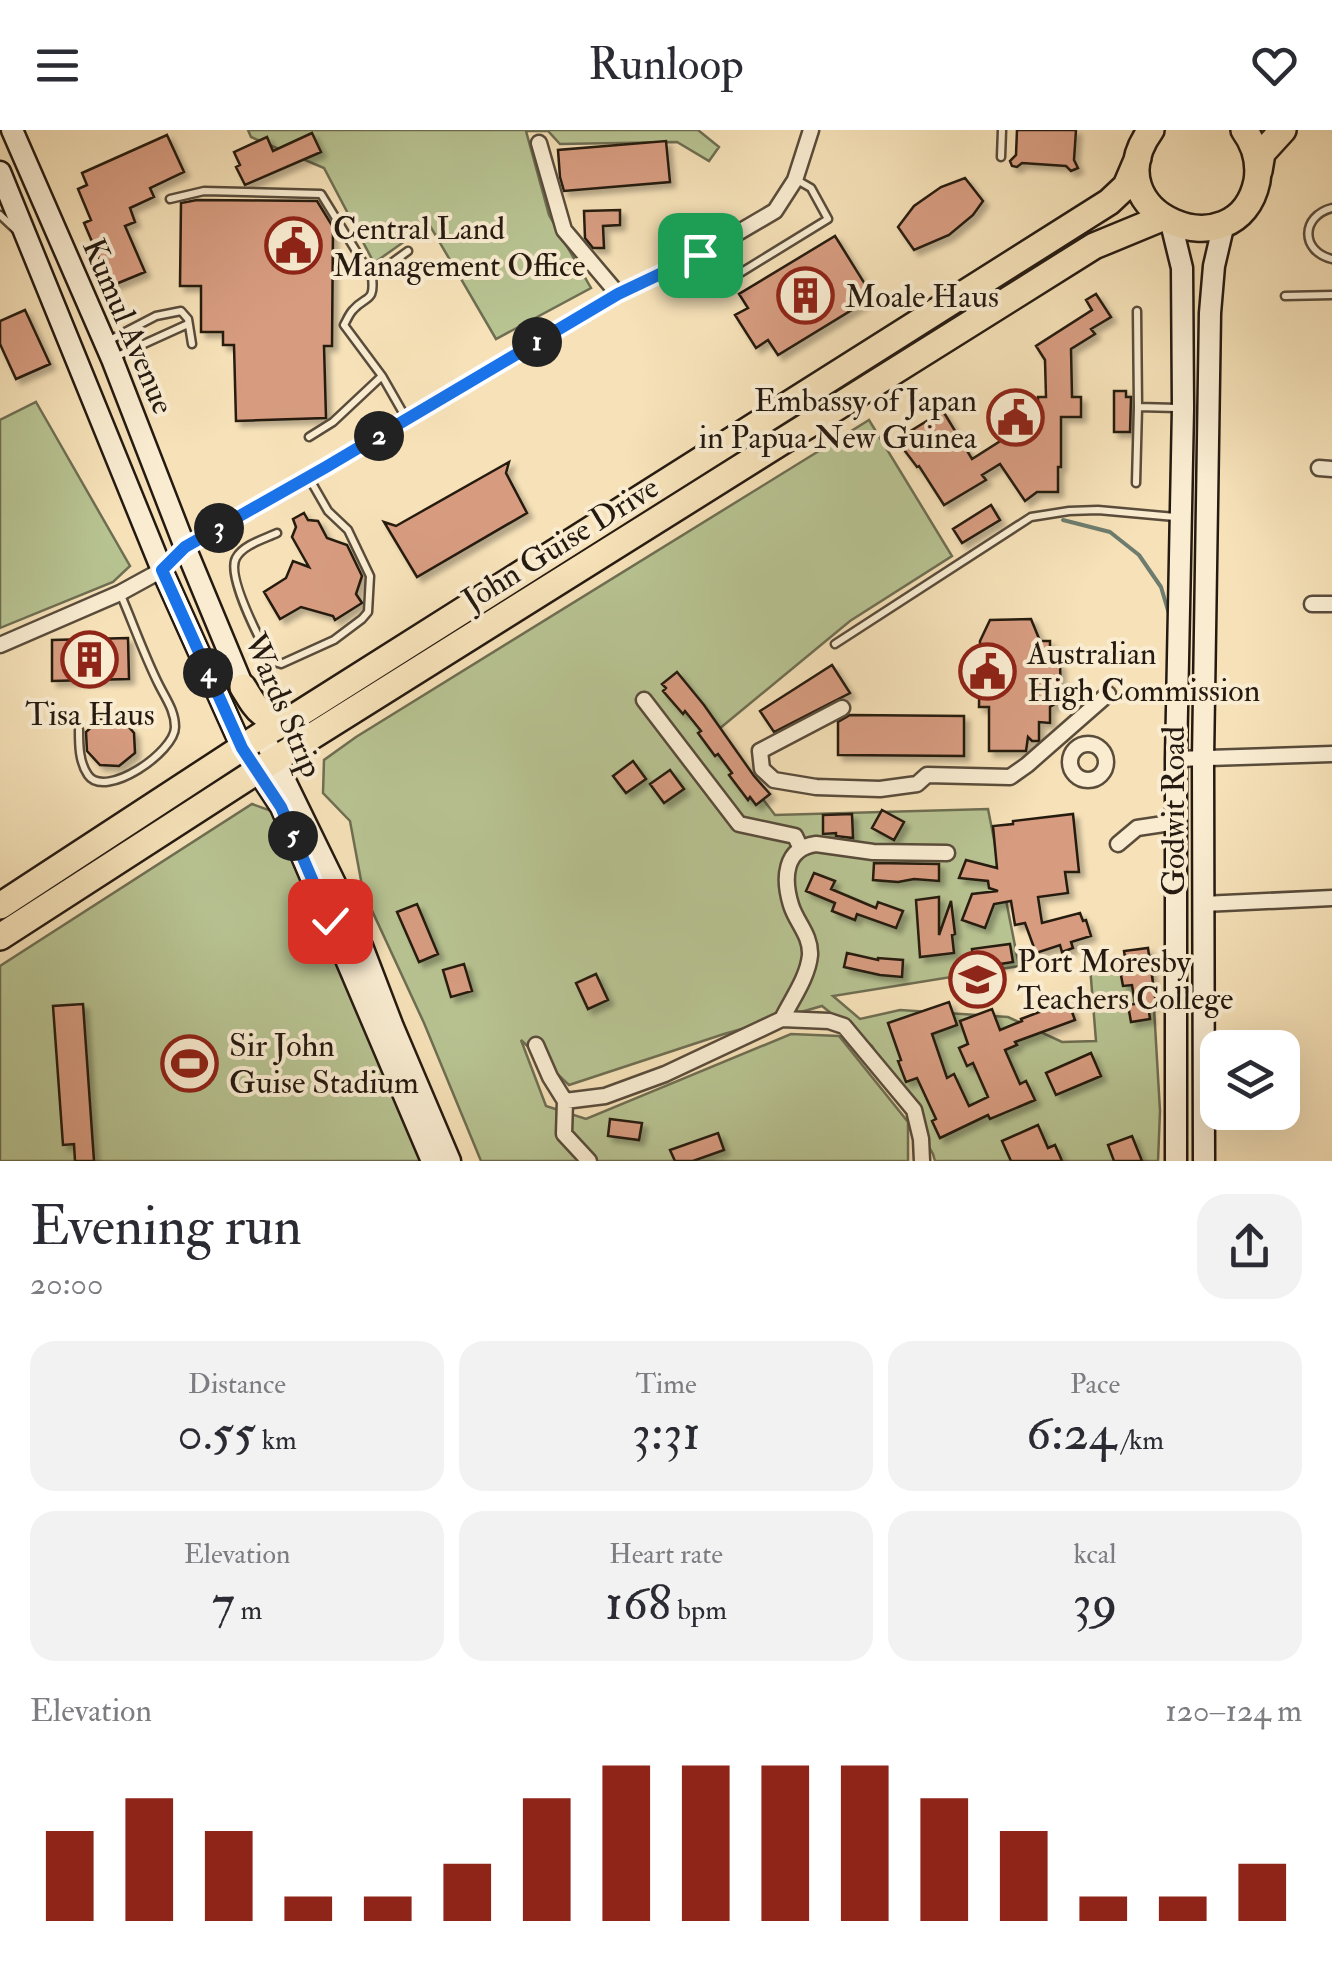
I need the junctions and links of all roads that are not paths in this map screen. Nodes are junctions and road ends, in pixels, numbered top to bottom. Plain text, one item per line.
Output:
1 (12, 130) edge
2 (811, 130) edge
3 (1002, 130) edge
4 (1151, 130) edge
5 (1244, 130) edge
6 (1284, 130) edge
7 (539, 143) dead end
8 (1001, 157) dead end
9 (1138, 158) junction
10 (0, 172) edge
11 (796, 180) junction
12 (1256, 186) junction
13 (170, 199) dead end
14 (1332, 208) edge
15 (0, 215) edge
16 (1166, 220) junction
17 (1224, 223) junction
18 (27, 240) junction
19 (408, 251) dead end
20 (700, 255) junction
21 (1332, 259) edge
22 (372, 277) junction
23 (618, 294) junction
24 (1332, 295) edge
25 (1285, 296) dead end
26 (1137, 311) dead end
27 (188, 324) junction
28 (192, 344) dead end
29 (109, 351) junction
30 (382, 376) junction
31 (1138, 406) junction
32 (1184, 408) junction
33 (407, 419) junction
34 (310, 437) dead end
35 (309, 477) junction
36 (1136, 484) dead end
37 (1182, 518) junction
38 (276, 533) dead end
39 (185, 547) junction
40 (162, 570) junction
41 (120, 592) junction
42 (1312, 604) dead end
43 (1332, 604) edge
44 (834, 644) dead end
45 (0, 645) edge
46 (243, 687) junction
47 (1108, 694) dead end
48 (644, 700) dead end
49 (842, 708) dead end
50 (288, 721) junction
51 (78, 730) dead end
52 (1064, 733) junction
53 (252, 741) junction
54 (1078, 746) junction
55 (1332, 754) edge
56 (1176, 759) junction
57 (1203, 759) junction
58 (266, 765) junction
59 (1070, 769) junction
60 (1056, 776) dead end
61 (1176, 822) junction
62 (1118, 844) dead end
63 (801, 849) junction
64 (946, 853) dead end
65 (1332, 898) edge
66 (1203, 904) junction
67 (0, 906) edge
68 (0, 937) edge
69 (782, 1019) junction
70 (536, 1045) dead end
71 (566, 1102) junction
72 (432, 1161) edge
73 (450, 1161) edge
74 (589, 1161) edge
75 (922, 1161) edge
76 (1176, 1161) edge
77 (1204, 1161) edge

1 - 29 street, Kumul Avenue
2 - 11 street
3 - 8 lane
4 - 9 highway, John Guise Drive
5 - 12 highway
6 - 12 highway
7 - 23 street
9 - 16 highway
9 - 50 highway, John Guise Drive
10 - 18 street, Kumul Avenue
11 - 20 street
11 - 20 lane
12 - 17 highway
13 - 22 lane
14 - 21 lane
15 - 18 lane
16 - 17 highway
16 - 32 street, Godwit Road
16 - 58 highway, John Guise Drive
17 - 57 street, Godwit Road
18 - 40 street, Kumul Avenue
19 - 22 lane
20 - 23 street
22 - 30 lane
23 - 33 street
24 - 25 lane
26 - 31 lane
27 - 28 lane
27 - 29 lane
27 - 29 lane
29 - 39 street, Kumul Avenue
30 - 33 lane
30 - 34 lane
31 - 32 lane
31 - 36 lane
32 - 37 street, Godwit Road
33 - 35 street
35 - 38 lane
35 - 39 street
37 - 44 lane
37 - 56 street, Godwit Road
39 - 40 street
39 - 46 street, Wards Strip
40 - 41 street
40 - 53 street, Wards Strip
41 - 45 street
41 - 51 lane
42 - 43 street
46 - 50 highway
46 - 53 street, Wards Strip
47 - 52 street
48 - 63 street
49 - 52 street
50 - 53 highway, John Guise Drive
52 - 54 street
53 - 58 street, Wards Strip
53 - 67 highway, John Guise Drive
54 - 59 street
54 - 59 street
55 - 57 street
56 - 57 street
56 - 61 street, Godwit Road
57 - 66 street, Godwit Road
58 - 68 highway, John Guise Drive
58 - 72 street, Wards Strip
58 - 73 street, Wards Strip
59 - 60 street
61 - 62 street
61 - 76 street, Godwit Road
63 - 64 street
63 - 69 street
65 - 66 street
66 - 77 street, Godwit Road
69 - 71 street
69 - 75 street
70 - 71 street
71 - 74 street

